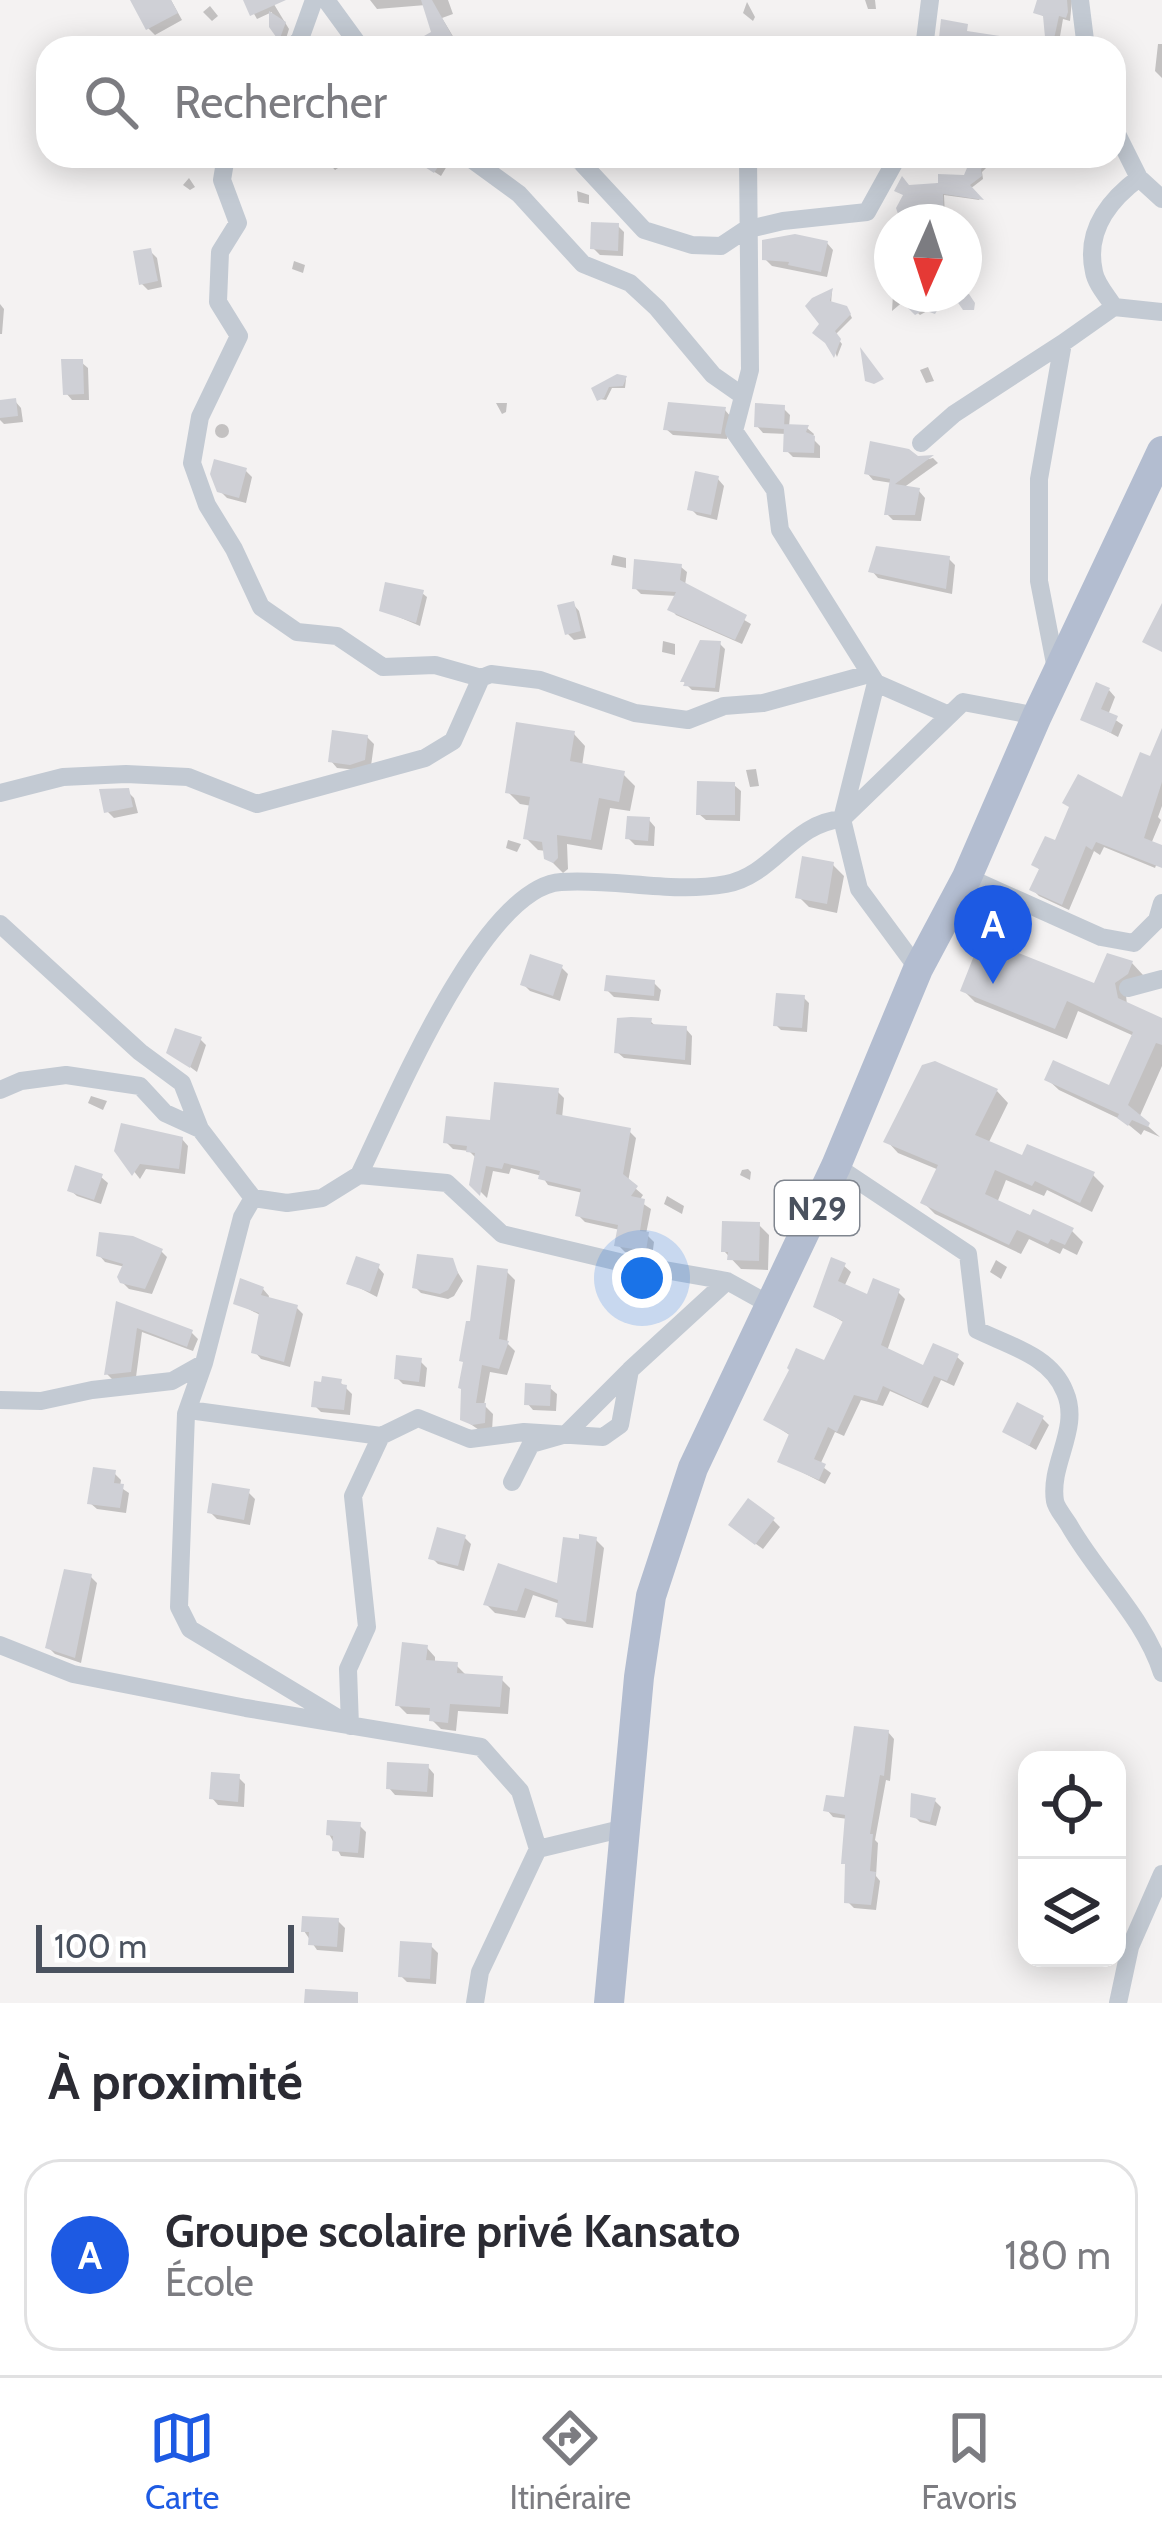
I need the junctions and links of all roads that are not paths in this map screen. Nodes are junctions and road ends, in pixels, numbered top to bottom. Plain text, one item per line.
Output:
1 (314, 0) edge
2 (326, 0) edge
3 (930, 0) edge
4 (1080, 0) edge
5 (301, 36) edge
6 (352, 36) edge
7 (926, 36) edge
8 (1084, 36) edge
9 (1126, 152) edge
10 (224, 168) edge
11 (483, 168) edge
12 (586, 168) edge
13 (749, 168) edge
14 (891, 168) edge
15 (1139, 178) junction
16 (1162, 199) edge
17 (751, 227) junction
18 (1114, 307) junction
19 (1162, 312) edge
20 (1063, 343) junction
21 (743, 396) junction
22 (921, 443) dead end
23 (1162, 451) edge
24 (481, 678) junction
25 (1058, 678) junction
26 (873, 679) junction
27 (949, 715) junction
28 (1037, 716) junction
29 (0, 794) edge
30 (842, 819) junction
31 (967, 877) junction
32 (1162, 903) edge
33 (0, 924) edge
34 (918, 969) junction
35 (1162, 980) edge
36 (1128, 988) dead end
37 (0, 1090) edge
38 (200, 1129) junction
39 (836, 1166) junction
40 (358, 1175) junction
41 (253, 1198) junction
42 (727, 1281) junction
43 (772, 1306) junction
44 (204, 1363) junction
45 (630, 1370) junction
46 (0, 1400) edge
47 (189, 1410) junction
48 (566, 1434) junction
49 (381, 1436) junction
50 (512, 1482) dead end
51 (0, 1645) edge
52 (1162, 1673) edge
53 (350, 1726) junction
54 (625, 1828) junction
55 (538, 1849) junction
56 (1162, 1874) edge
57 (476, 2003) edge
58 (609, 2003) edge
59 (1118, 2003) edge

1 - 5 street
2 - 6 street
3 - 7 street
4 - 8 street
9 - 15 street
10 - 24 street
11 - 21 street
12 - 17 street
13 - 17 street
14 - 17 street
15 - 16 street
15 - 18 street
17 - 21 street
18 - 19 street
18 - 20 street
20 - 22 street
20 - 25 street
21 - 26 street
23 - 25 main road, N29
24 - 26 street
24 - 29 street
25 - 28 main road, N29
26 - 27 street
26 - 30 street
27 - 28 street
27 - 30 street
28 - 31 main road, N29
30 - 34 street
30 - 40 street
31 - 32 street
31 - 34 main road, N29
33 - 38 street
34 - 39 main road, N29
35 - 36 street
37 - 38 street
38 - 41 street
39 - 43 main road, N29
39 - 52 street
40 - 41 street
40 - 42 street
41 - 44 street
42 - 43 street
42 - 45 street
43 - 54 main road, N29
44 - 46 street
44 - 47 street
45 - 48 street
45 - 48 street
47 - 49 street
47 - 53 street
48 - 49 street
48 - 50 street
49 - 53 street
51 - 53 street
53 - 55 street
54 - 55 street
54 - 58 main road, N29
55 - 57 street
56 - 59 street

